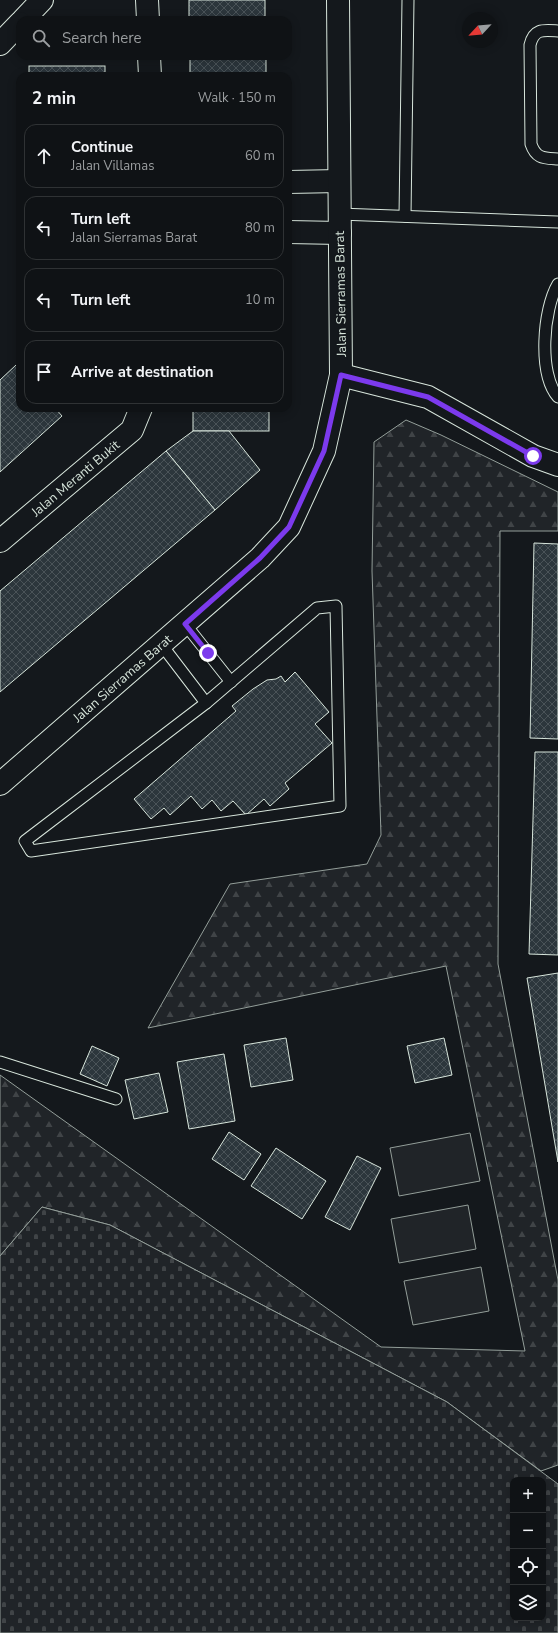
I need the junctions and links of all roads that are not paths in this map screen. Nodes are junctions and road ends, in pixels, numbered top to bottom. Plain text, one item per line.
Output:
1 (42, 0) edge
2 (147, 0) edge
3 (338, 0) edge
4 (408, 0) edge
5 (27, 16) edge
6 (148, 16) edge
7 (16, 27) edge
8 (558, 31) edge
9 (0, 44) edge
10 (149, 60) edge
11 (150, 72) edge
12 (558, 159) edge
13 (339, 181) junction
14 (292, 182) edge
15 (405, 216) junction
16 (558, 222) edge
17 (340, 224) junction
18 (292, 231) edge
19 (558, 284) edge
20 (341, 375) junction
21 (558, 397) edge
22 (139, 412) edge
23 (558, 455) edge
24 (533, 456) junction
25 (558, 465) edge
26 (0, 541) edge
27 (185, 624) junction
28 (161, 644) junction
29 (231, 682) junction
30 (206, 703) junction
31 (0, 784) edge
32 (0, 1062) edge
33 (116, 1099) dead end

1 - 5 street
2 - 6 street
3 - 13 street, Jalan Sierramas Barat
4 - 15 lane
7 - 9 street
8 - 12 lane
10 - 11 street
13 - 14 street
13 - 17 street, Jalan Sierramas Barat
15 - 16 lane
15 - 17 lane
17 - 18 street
17 - 20 street, Jalan Sierramas Barat
19 - 21 lane
20 - 24 street
20 - 27 street, Jalan Sierramas Barat
22 - 26 street, Jalan Meranti Bukit
23 - 24 lane
24 - 25 street
27 - 28 street, Jalan Sierramas Barat
27 - 29 lane
28 - 30 lane
28 - 31 street, Jalan Sierramas Barat
29 - 30 lane
29 - 30 lane
32 - 33 lane

